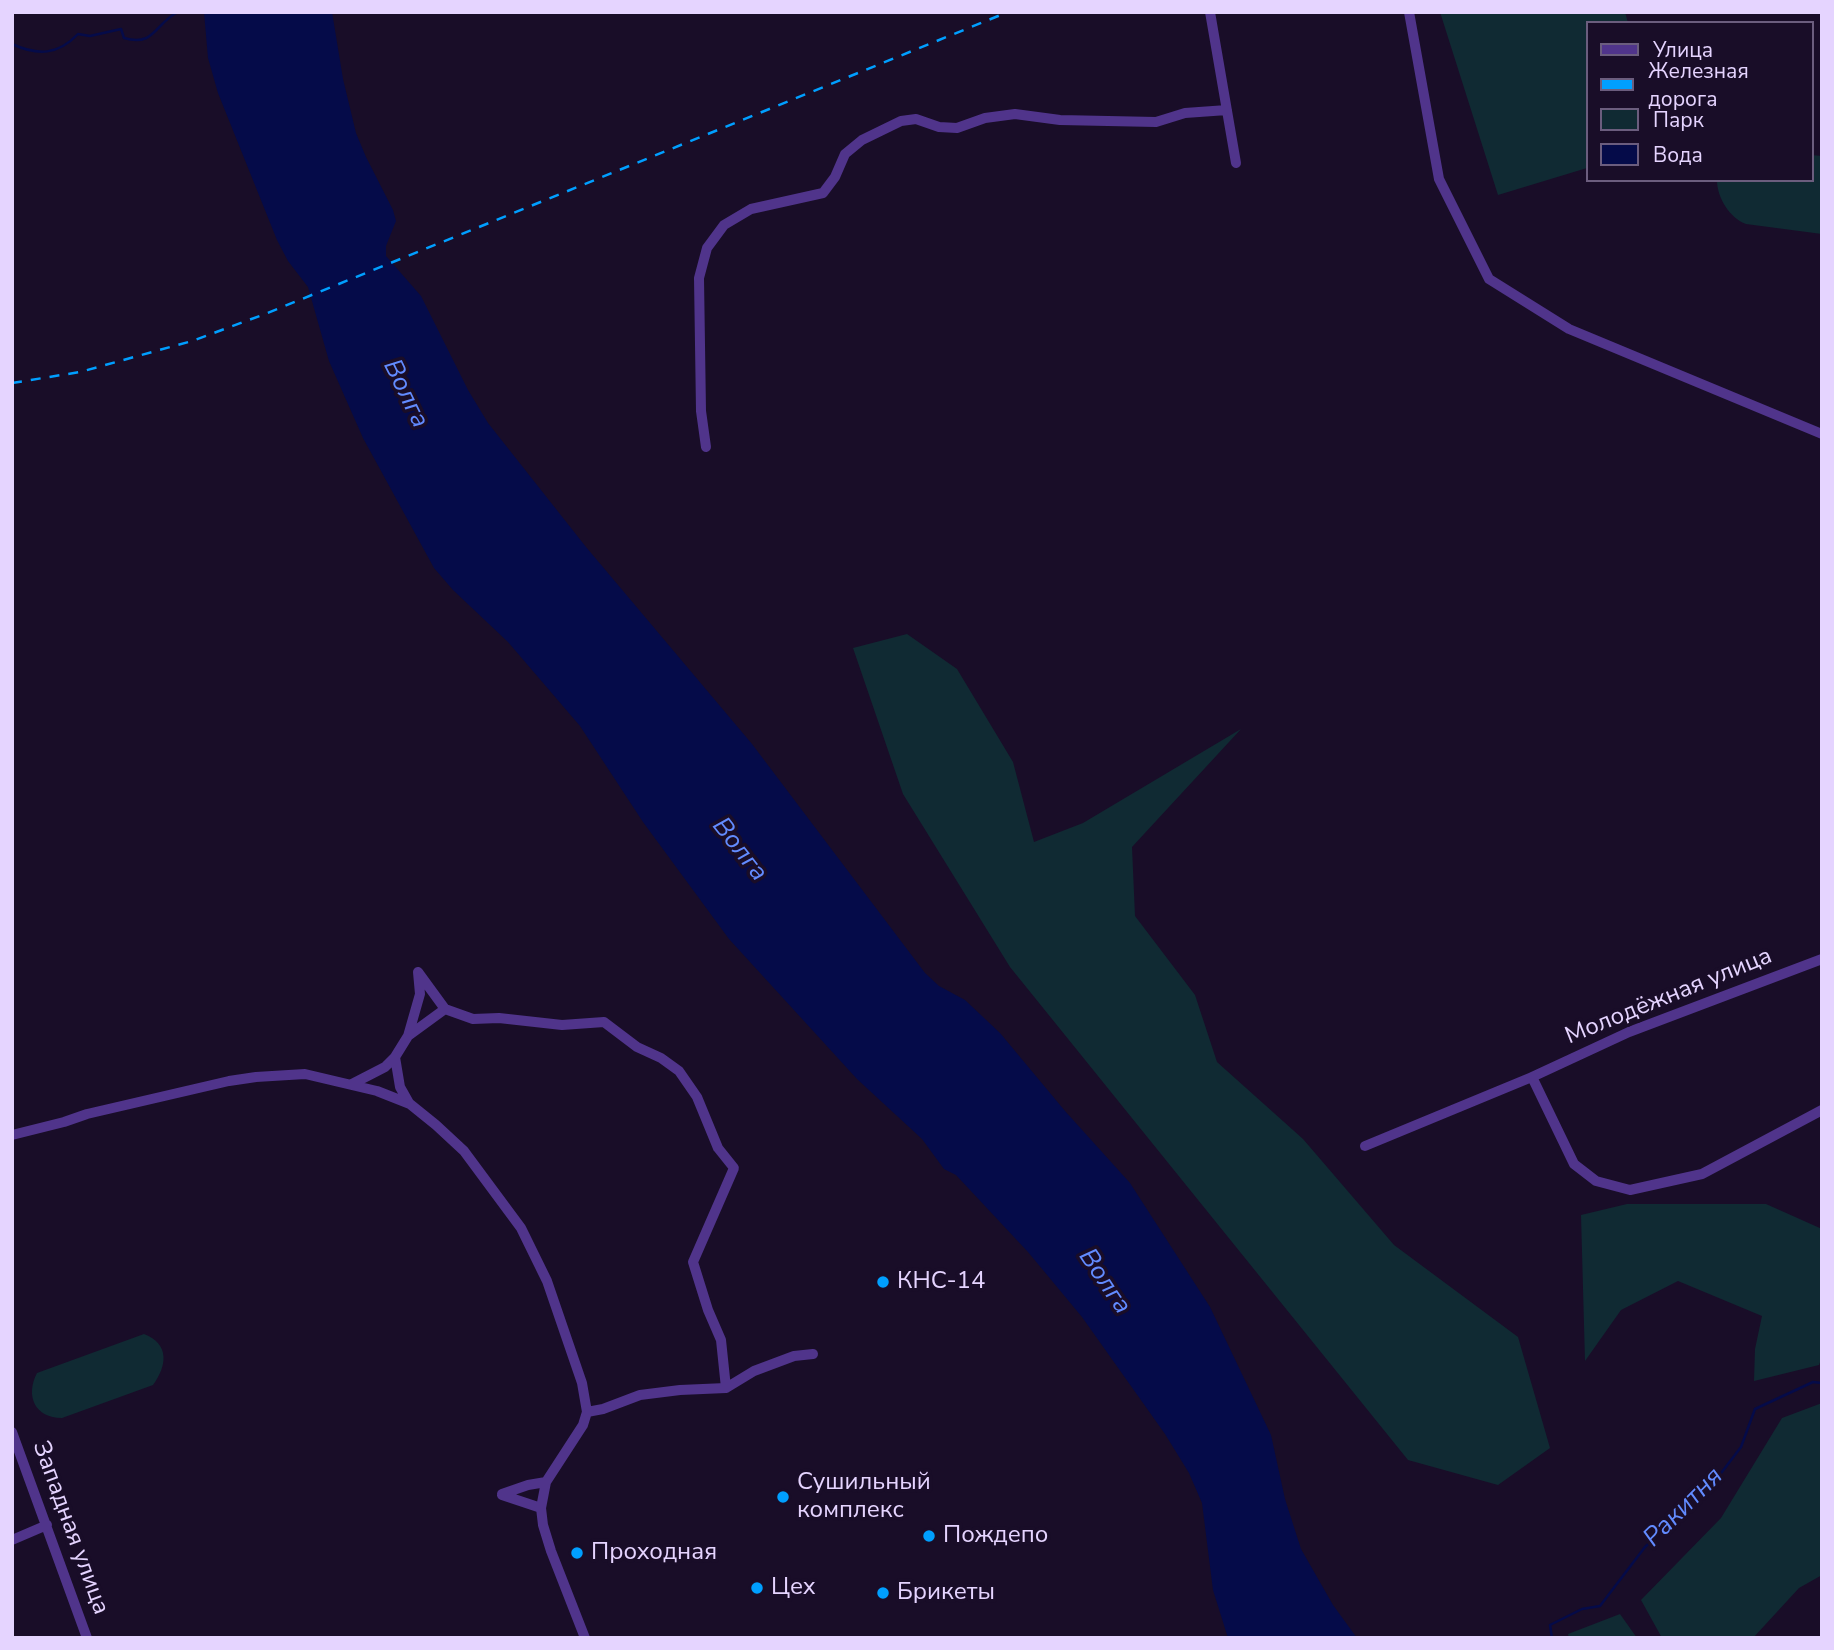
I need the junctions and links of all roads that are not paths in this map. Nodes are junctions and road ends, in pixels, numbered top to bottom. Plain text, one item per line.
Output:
1 (1210, 12) edge
2 (1409, 12) edge
3 (1227, 110) junction
4 (1236, 163) dead end
5 (1822, 434) edge
6 (706, 447) dead end
7 (1822, 959) edge
8 (445, 1009) junction
9 (408, 1036) junction
10 (395, 1058) junction
11 (1532, 1077) junction
12 (352, 1084) junction
13 (410, 1104) junction
14 (1822, 1110) edge
15 (12, 1135) edge
16 (1365, 1146) dead end
17 (814, 1354) dead end
18 (726, 1388) junction
19 (587, 1412) junction
20 (12, 1432) edge
21 (547, 1482) junction
22 (541, 1508) junction
23 (47, 1525) junction
24 (12, 1539) edge
25 (88, 1638) edge
26 (584, 1638) edge

1 - 3 street
2 - 5 street
3 - 4 street
3 - 6 street
7 - 11 street, Молодёжная улица
8 - 9 street
8 - 9 street
8 - 18 street
9 - 10 street
10 - 12 street
10 - 13 street
11 - 14 street
11 - 16 street, Молодёжная улица
12 - 13 street
12 - 15 street
13 - 19 street
17 - 18 street
18 - 19 street
19 - 21 street
20 - 23 street, Западная улица
21 - 22 street
21 - 22 street
22 - 26 street
23 - 24 street
23 - 25 street, Западная улица

